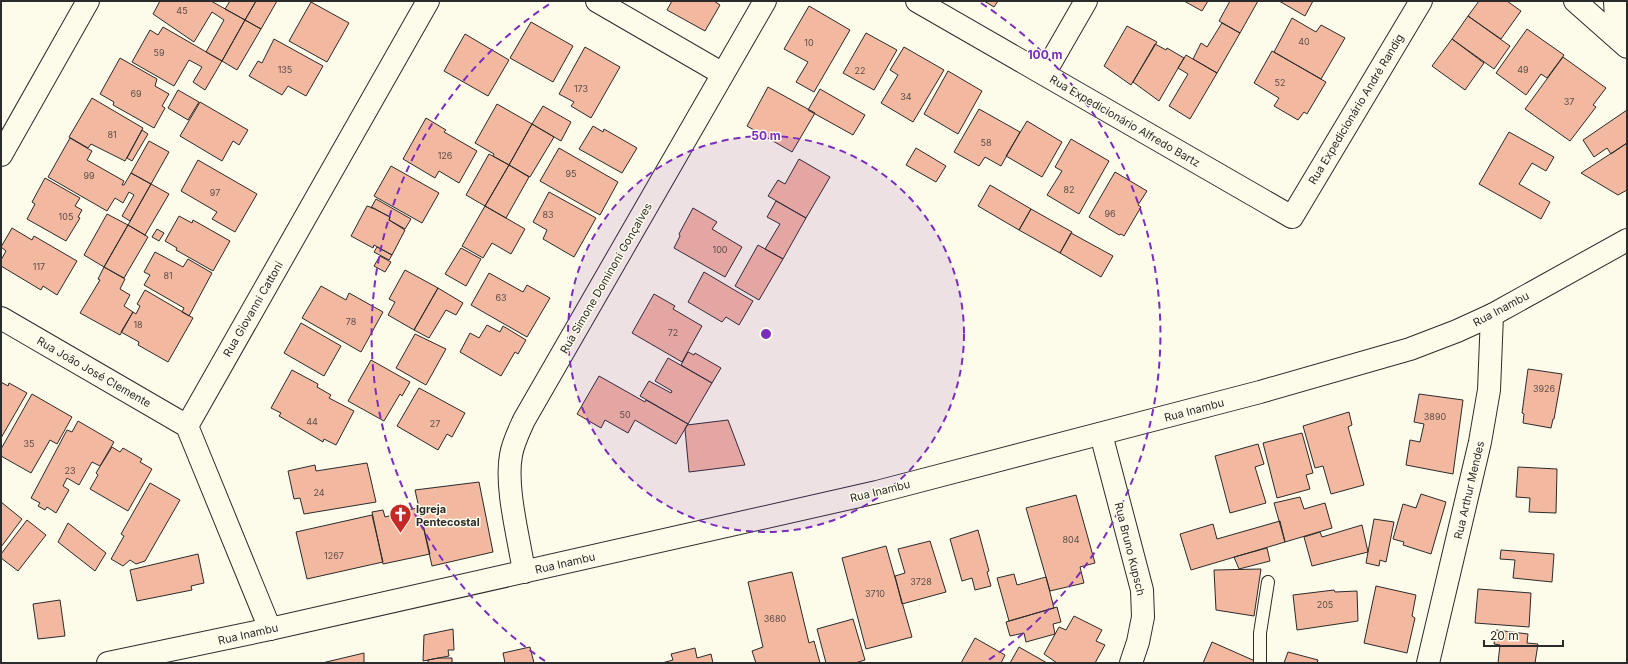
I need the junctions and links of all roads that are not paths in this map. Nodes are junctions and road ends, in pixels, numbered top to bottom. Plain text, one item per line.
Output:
1 (88, 1) edge
2 (428, 1) edge
3 (597, 1) edge
4 (765, 1) edge
5 (917, 1) edge
6 (1086, 1) edge
7 (1421, 1) edge
8 (1575, 1) edge
9 (1615, 1) edge
10 (1622, 42) edge
11 (723, 74) junction
12 (1044, 74) junction
13 (1, 155) edge
14 (1292, 217) joint
15 (1627, 240) edge
16 (1492, 315) junction
17 (1, 318) edge
18 (187, 426) junction
19 (1100, 434) junction
20 (524, 572) junction
21 (1268, 582) dead end
22 (270, 629) junction
23 (108, 663) edge
24 (1131, 663) edge
25 (1260, 663) edge
26 (1428, 663) edge

1 - 13 street
2 - 18 street, Rua Giovanni Cattoni
3 - 11 street
4 - 11 street, Rua Simone Dominoni Gonçalves
5 - 12 street, Rua Expedicionário Alfredo Bartz
6 - 12 street
7 - 14 street, Rua Expedicionário André Randig
8 - 10 street
9 - 10 street
11 - 20 street, Rua Simone Dominoni Gonçalves
12 - 14 street, Rua Expedicionário Alfredo Bartz
15 - 16 street, Rua Inambu
16 - 19 street, Rua Inambu
16 - 26 street, Rua Arthur Mendes
17 - 18 street, Rua João José Clemente
18 - 22 street
19 - 20 street, Rua Inambu
19 - 24 street, Rua Bruno Kupsch
20 - 22 street, Rua Inambu
21 - 25 lane
22 - 23 street, Rua Inambu

